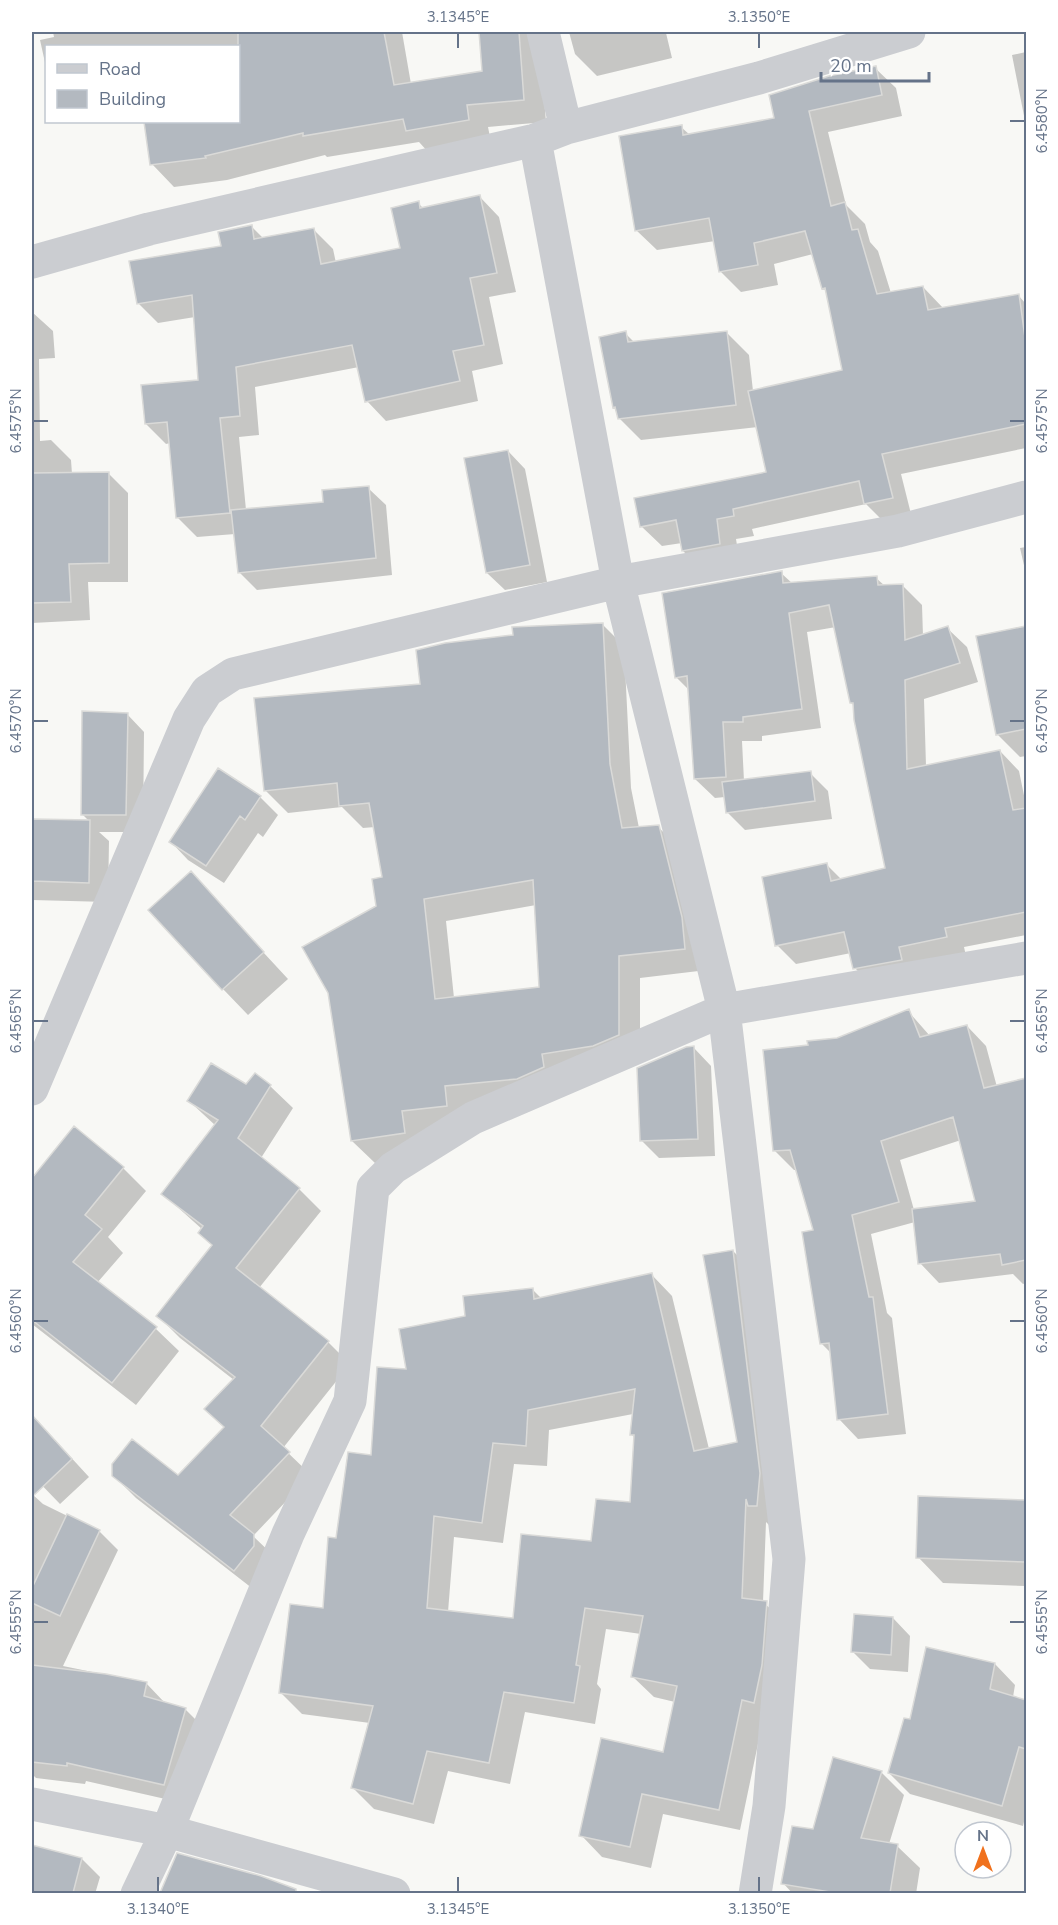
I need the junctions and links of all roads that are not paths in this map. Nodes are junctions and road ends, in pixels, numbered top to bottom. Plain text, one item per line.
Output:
1 (543, 32) edge
2 (909, 32) edge
3 (566, 128) junction
4 (535, 140) junction
5 (32, 262) edge
6 (1026, 497) edge
7 (618, 582) junction
8 (1026, 958) edge
9 (724, 1010) junction
10 (32, 1089) edge
11 (32, 1804) edge
12 (167, 1831) junction
13 (137, 1893) edge
14 (394, 1893) edge
15 (755, 1893) edge

1 - 3 street
2 - 3 street
3 - 4 street
4 - 5 street
4 - 7 street
6 - 7 street
7 - 9 street
7 - 10 street
8 - 9 street
9 - 12 street
9 - 15 street
11 - 12 street
12 - 13 street
12 - 14 street

